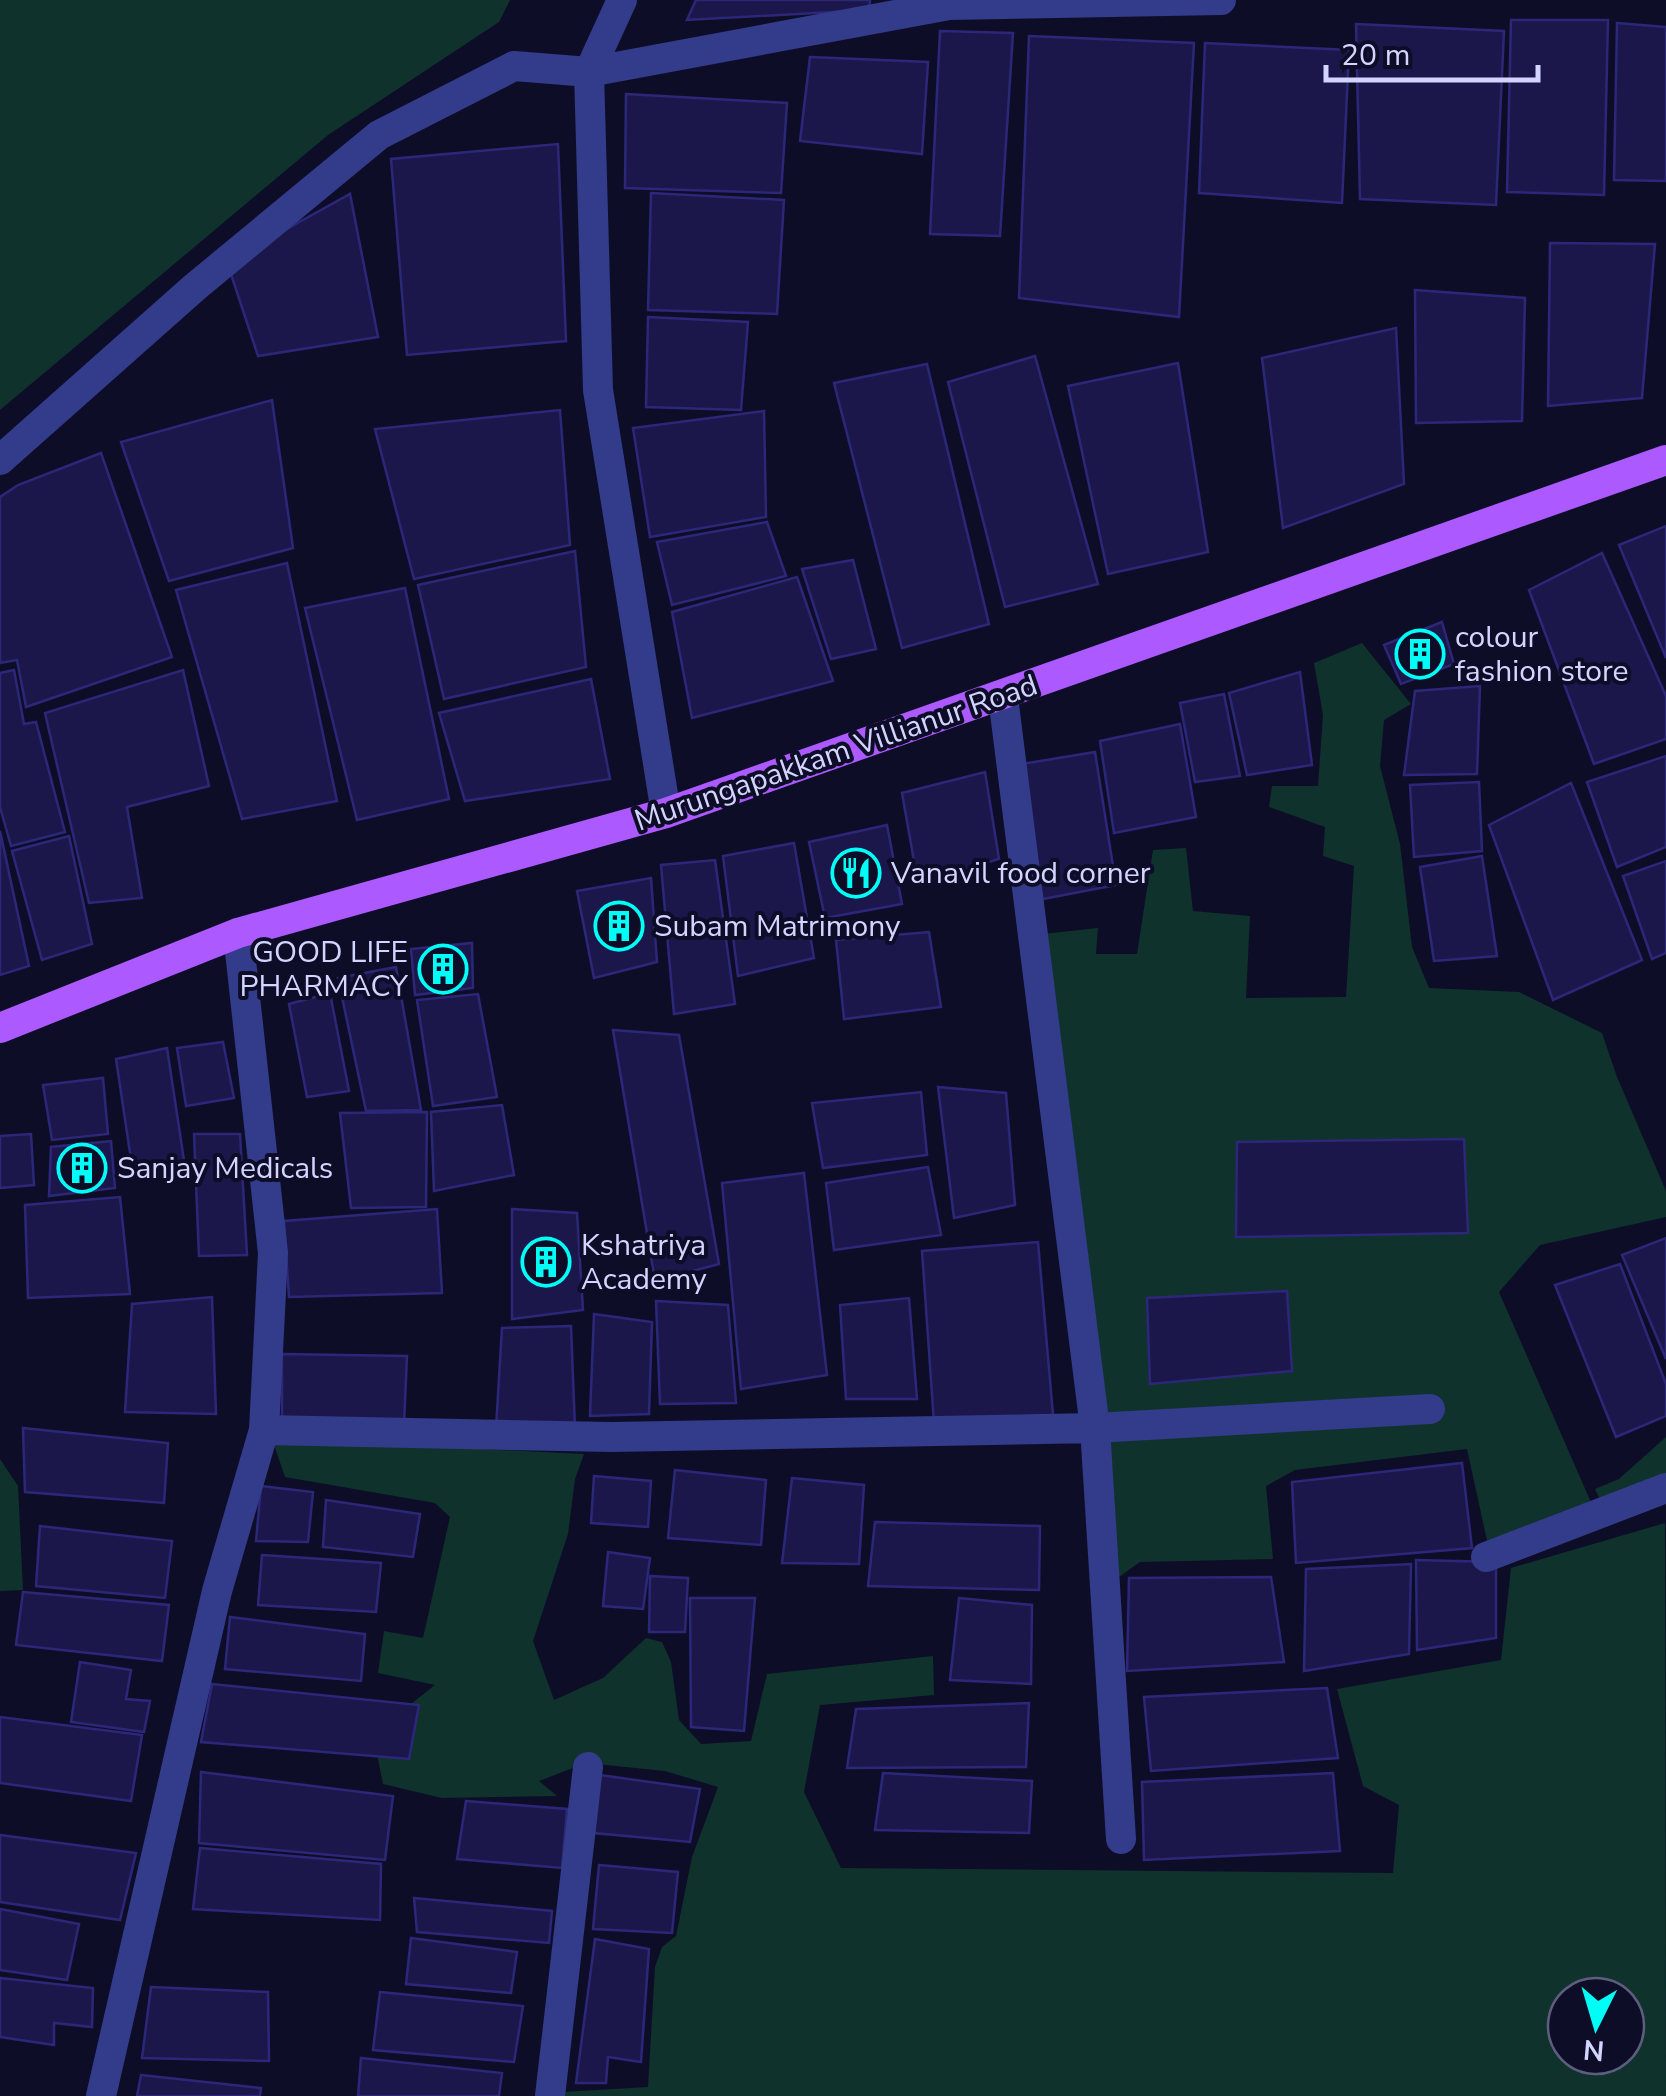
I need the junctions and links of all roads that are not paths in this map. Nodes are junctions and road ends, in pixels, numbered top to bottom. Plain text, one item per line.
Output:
1 (622, 0) edge
2 (1221, 0) edge
3 (589, 72) junction
4 (0, 460) edge
5 (1666, 460) edge
6 (1003, 697) junction
7 (666, 813) junction
8 (238, 934) junction
9 (0, 1028) edge
10 (1430, 1409) dead end
11 (1096, 1428) junction
12 (264, 1430) junction
13 (1666, 1488) edge
14 (1486, 1558) dead end
15 (588, 1767) dead end
16 (1122, 1839) dead end
17 (101, 2096) edge
18 (550, 2096) edge

1 - 3 street
2 - 3 street
3 - 4 street
3 - 7 street
5 - 6 main road, Murungapakkam Villianur Road
6 - 7 main road, Murungapakkam Villianur Road
6 - 11 street
7 - 8 main road, Murungapakkam Villianur Road
8 - 9 main road, Murungapakkam Villianur Road
8 - 12 street
10 - 11 street
11 - 12 street
11 - 16 street
12 - 17 street
13 - 14 street
15 - 18 street

